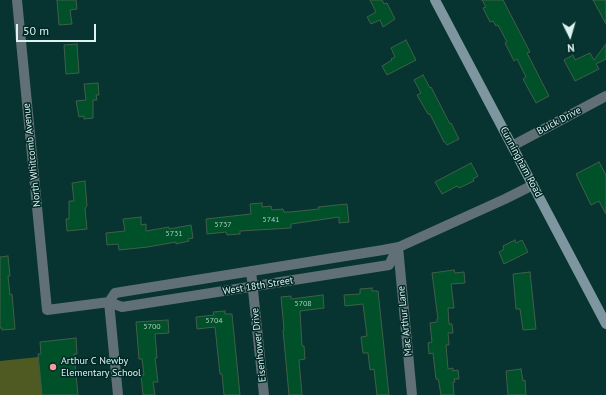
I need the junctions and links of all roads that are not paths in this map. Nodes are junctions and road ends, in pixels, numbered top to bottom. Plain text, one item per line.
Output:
1 (17, 0) edge
2 (435, 0) edge
3 (606, 96) edge
4 (512, 146) junction
5 (533, 185) junction
6 (398, 247) junction
7 (251, 271) junction
8 (253, 287) junction
9 (109, 302) junction
10 (48, 310) joint
11 (606, 324) edge
12 (118, 395) edge
13 (264, 395) edge
14 (412, 395) edge

1 - 10 street, North Whitcomb Avenue
2 - 4 street, Cunningham Road
3 - 4 street, Buick Drive
4 - 5 street, Cunningham Road
5 - 6 street, West 18th Street
5 - 11 street, Cunningham Road
6 - 7 street, West 18th Street
6 - 8 street, West 18th Street
6 - 14 street, Mac Arthur Lane
7 - 8 street, Eisenhower Drive
7 - 9 street, West 18th Street
8 - 9 street, West 18th Street
8 - 13 street, Eisenhower Drive
9 - 10 street, West 18th Street
9 - 12 street

